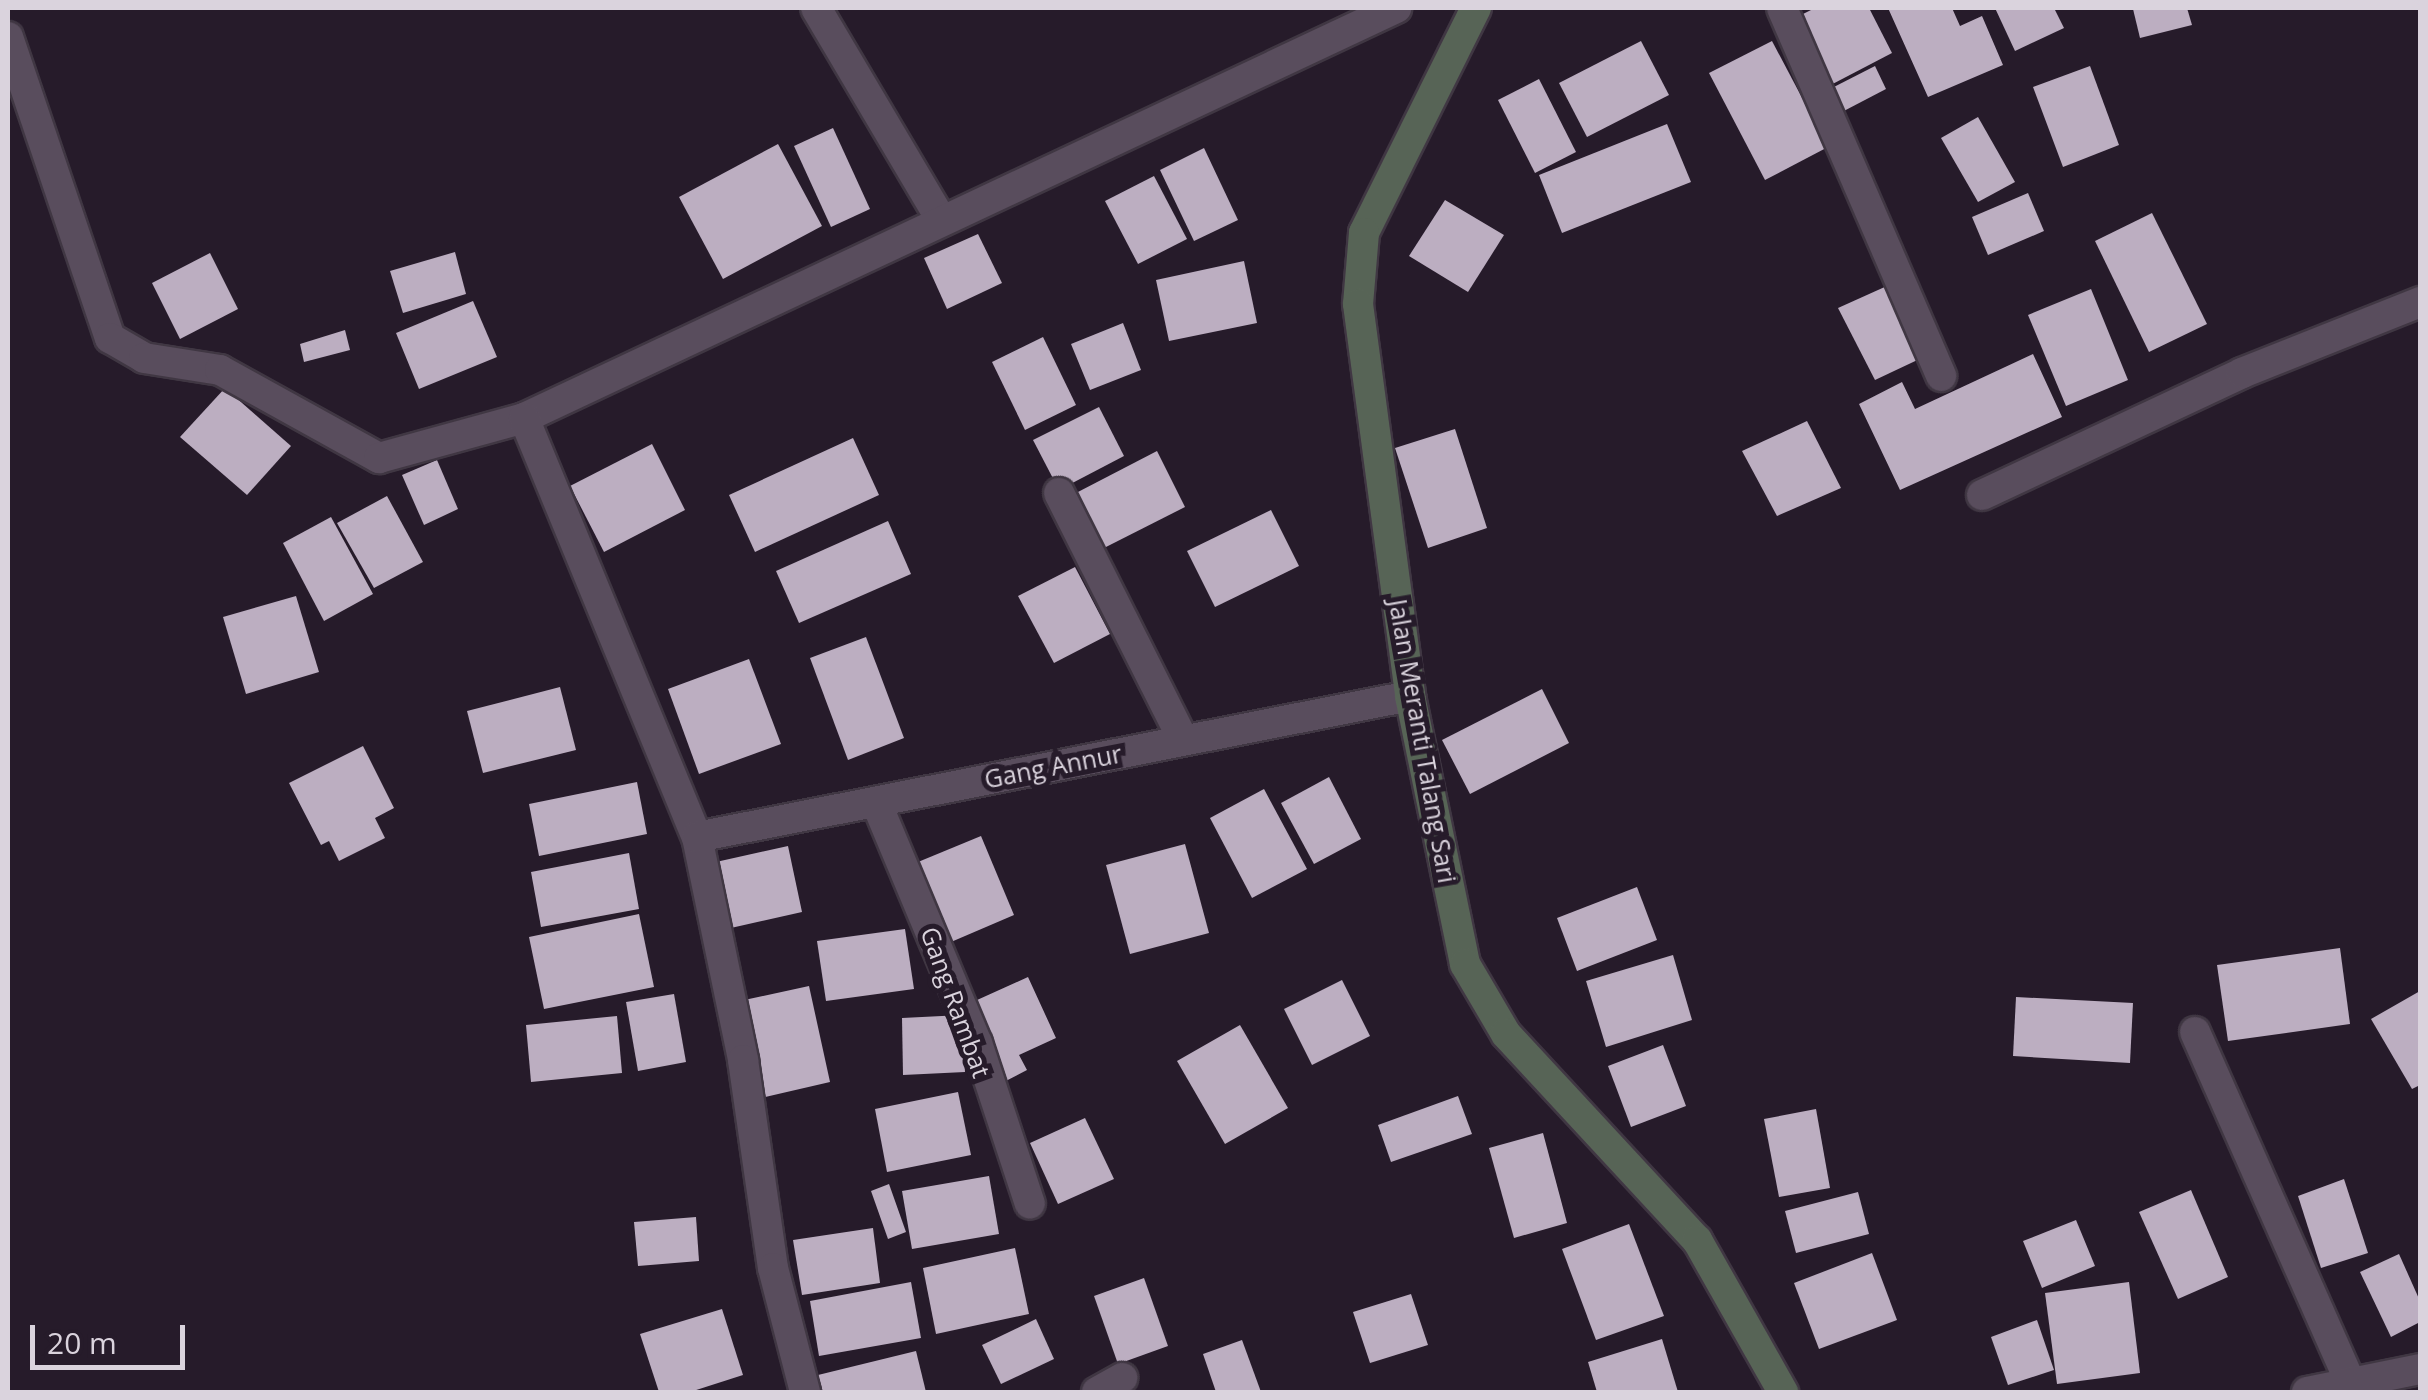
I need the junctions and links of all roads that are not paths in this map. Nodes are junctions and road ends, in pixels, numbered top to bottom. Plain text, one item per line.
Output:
1 (816, 8) edge
2 (1396, 8) edge
3 (1476, 8) edge
4 (1782, 8) edge
5 (8, 38) edge
6 (942, 221) junction
7 (2420, 302) edge
8 (1941, 376) dead end
9 (524, 418) junction
10 (1059, 494) dead end
11 (1982, 495) dead end
12 (1410, 696) junction
13 (1184, 740) junction
14 (876, 802) junction
15 (696, 837) junction
16 (2195, 1032) dead end
17 (1030, 1204) dead end
18 (2420, 1369) edge
19 (2351, 1384) junction
20 (806, 1392) edge
21 (1783, 1392) edge
22 (2307, 1392) edge

1 - 6 street
2 - 6 street
3 - 12 street, Jalan Meranti Talang Sari
4 - 8 street
5 - 9 street
6 - 9 street
7 - 11 street
9 - 15 street
10 - 13 street
12 - 13 street, Gang Annur
12 - 21 street, Jalan Meranti Talang Sari
13 - 14 street, Gang Annur
14 - 15 street, Gang Annur
14 - 17 street, Gang Rambat
15 - 20 street
16 - 19 street
18 - 19 street
19 - 22 street

